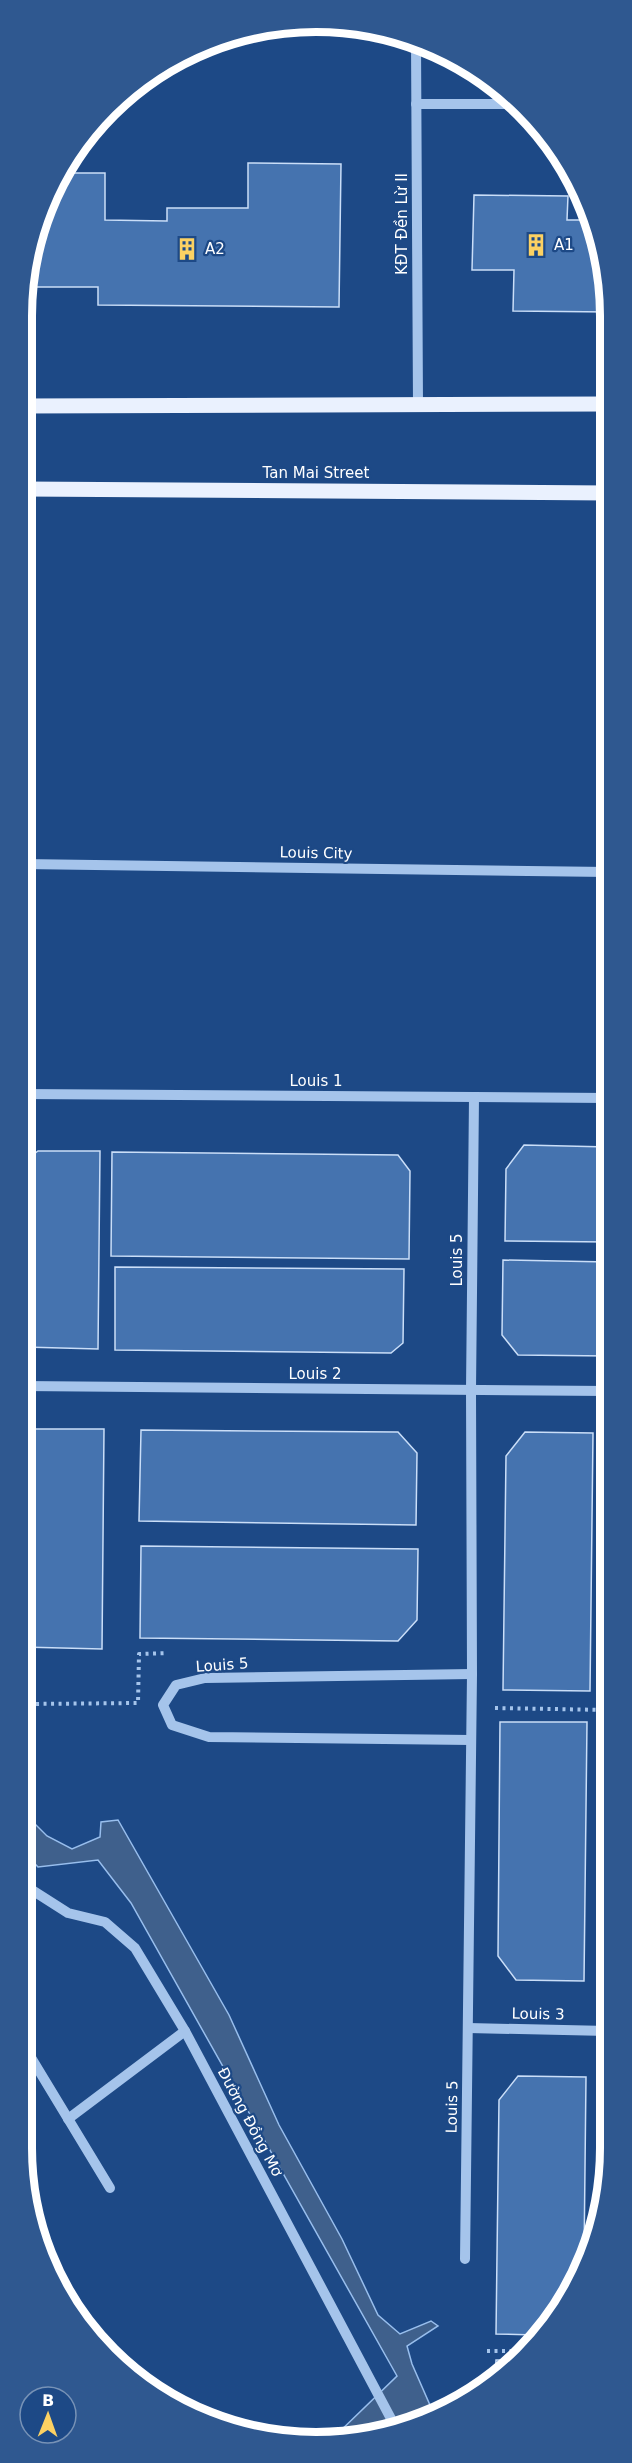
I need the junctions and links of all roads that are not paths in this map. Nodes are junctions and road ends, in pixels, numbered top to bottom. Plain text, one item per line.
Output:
1 (416, 50) edge
2 (416, 104) junction
3 (506, 104) edge
4 (600, 404) edge
5 (418, 405) junction
6 (32, 406) edge
7 (32, 489) edge
8 (600, 493) edge
9 (32, 864) edge
10 (600, 872) edge
11 (32, 1094) edge
12 (474, 1097) junction
13 (600, 1098) edge
14 (32, 1386) edge
15 (471, 1390) junction
16 (600, 1391) edge
17 (472, 1674) junction
18 (471, 1740) junction
19 (32, 1891) edge
20 (468, 2028) junction
21 (185, 2031) junction
22 (600, 2031) edge
23 (32, 2059) edge
24 (68, 2119) junction
25 (111, 2188) dead end
26 (465, 2259) dead end
27 (392, 2421) edge

1 - 2 street, KĐT Đền Lừ II
2 - 3 street
2 - 5 street, KĐT Đền Lừ II
4 - 5 main road
5 - 6 main road
7 - 8 main road, Tan Mai Street
9 - 10 street, Louis City
11 - 12 street, Louis 1
12 - 13 street, Louis 1
12 - 15 street, Louis 5
14 - 15 street, Louis 2
15 - 16 street, Louis 2
15 - 17 street, Louis 5
17 - 18 street, Louis 5
17 - 18 street, Louis 5
18 - 20 street, Louis 5
19 - 21 street, Đường Đồng Mơ
20 - 22 street, Louis 3
20 - 26 street, Louis 5
21 - 24 street
21 - 27 street, Đường Đồng Mơ
23 - 24 street
24 - 25 street

